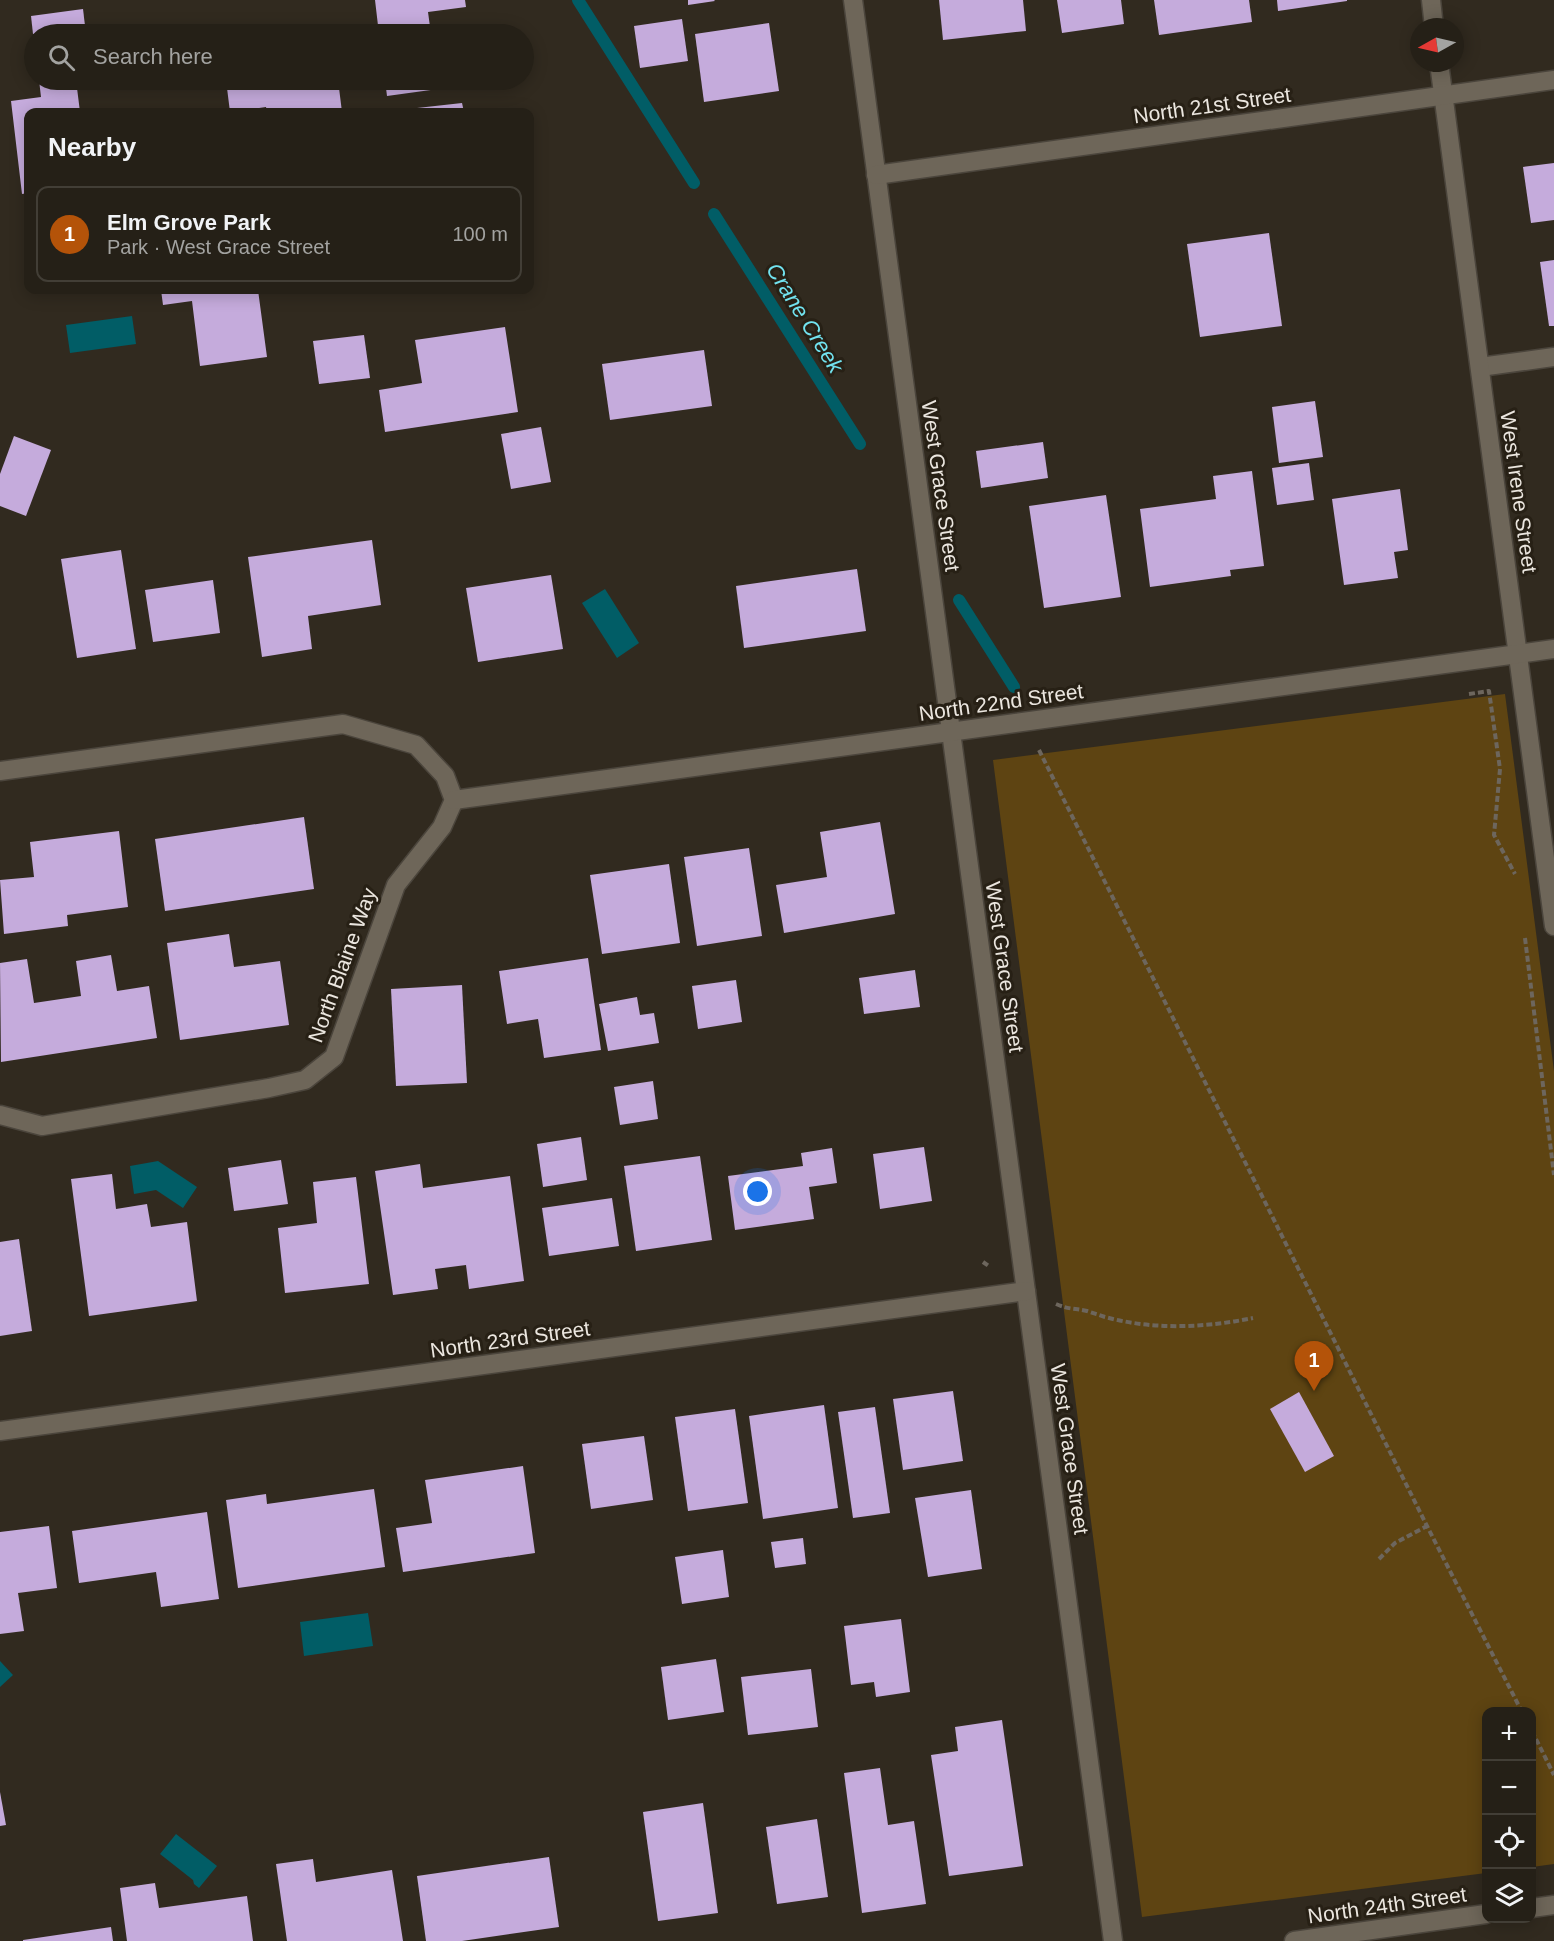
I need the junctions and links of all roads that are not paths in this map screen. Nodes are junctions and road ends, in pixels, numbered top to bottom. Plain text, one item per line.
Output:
1 (853, 0) edge
2 (1431, 0) edge
3 (1433, 18) edge
4 (1440, 72) edge
5 (1554, 80) edge
6 (1443, 96) junction
7 (876, 175) junction
8 (1554, 357) edge
9 (1480, 367) junction
10 (1554, 649) edge
11 (1518, 653) junction
12 (951, 731) junction
13 (0, 771) edge
14 (454, 800) junction
15 (1554, 926) edge
16 (0, 1115) edge
17 (1026, 1291) junction
18 (0, 1431) edge
19 (1554, 1905) edge
20 (1536, 1907) edge
21 (1482, 1915) edge
22 (1113, 1941) edge
23 (1294, 1941) edge

1 - 7 street, West Grace Street
2 - 3 street
4 - 6 street, West Irene Street
5 - 6 street, North 21st Street
6 - 7 street, North 21st Street
6 - 9 street, West Irene Street
7 - 12 street, West Grace Street
8 - 9 street
9 - 11 street, West Irene Street
10 - 11 street, North 22nd Street
11 - 12 street, North 22nd Street
11 - 15 street, West Irene Street
12 - 14 street, North 22nd Street
12 - 17 street, West Grace Street
13 - 14 street
14 - 16 street, North Blaine Way
17 - 18 street, North 23rd Street
17 - 22 street, West Grace Street
19 - 20 street
21 - 23 street, North 24th Street

